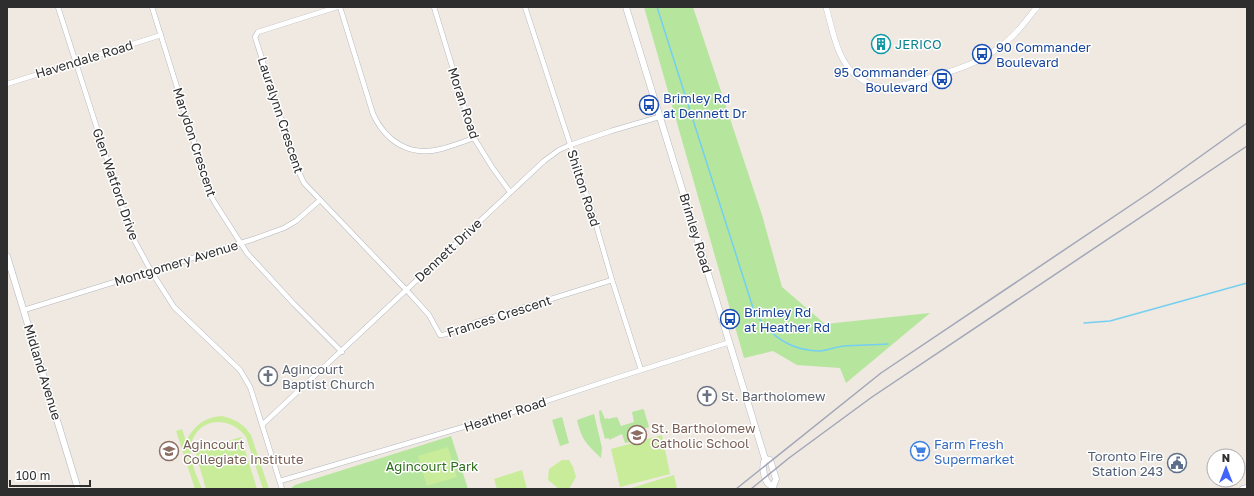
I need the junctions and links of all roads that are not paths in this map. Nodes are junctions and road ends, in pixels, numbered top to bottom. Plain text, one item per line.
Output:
1 (58, 7) edge
2 (152, 7) edge
3 (339, 7) edge
4 (434, 7) edge
5 (524, 7) edge
6 (626, 7) edge
7 (826, 7) edge
8 (1037, 7) edge
9 (161, 35) junction
10 (75, 62) junction
11 (7, 84) edge
12 (659, 117) junction
13 (474, 138) junction
14 (570, 145) junction
15 (510, 192) junction
16 (320, 200) junction
17 (240, 243) junction
18 (7, 256) edge
19 (151, 271) junction
20 (612, 280) junction
21 (406, 290) junction
22 (24, 310) junction
23 (730, 342) junction
24 (342, 352) junction
25 (641, 370) junction
26 (262, 425) junction
27 (765, 459) junction
28 (280, 481) junction
29 (774, 488) edge
30 (1247, 488) edge
31 (78, 489) edge
32 (282, 489) edge
33 (1243, 489) edge

1 - 10 street, Glen Watford Drive
2 - 9 street, Marydon Crescent
3 - 13 street
3 - 16 street, Lauralynn Crescent
4 - 13 street, Moran Road
5 - 14 street, Shilton Road
6 - 12 main road, Brimley Road
7 - 8 street
9 - 10 street, Havendale Road
9 - 17 street, Marydon Crescent
10 - 11 street, Havendale Road
10 - 19 street, Glen Watford Drive
12 - 14 street, Dennett Drive
12 - 23 main road, Brimley Road
13 - 15 street, Moran Road
14 - 15 street, Dennett Drive
14 - 20 street, Shilton Road
15 - 21 street, Dennett Drive
16 - 17 street, Montgomery Avenue
16 - 21 street, Lauralynn Crescent
17 - 19 street, Montgomery Avenue
17 - 24 street, Marydon Crescent
18 - 22 main road, Midland Avenue
19 - 22 street, Montgomery Avenue
19 - 26 street, Glen Watford Drive
20 - 21 street, Frances Crescent
20 - 25 street, Shilton Road
21 - 24 street, Dennett Drive
22 - 31 main road, Midland Avenue
23 - 25 street, Heather Road
23 - 27 main road, Brimley Road
24 - 26 street, Dennett Drive
25 - 28 street, Heather Road
26 - 28 street, Glen Watford Drive
27 - 29 main road, Brimley Road
27 - 29 main road, Brimley Road
28 - 32 street, Glen Watford Drive
30 - 33 main road

